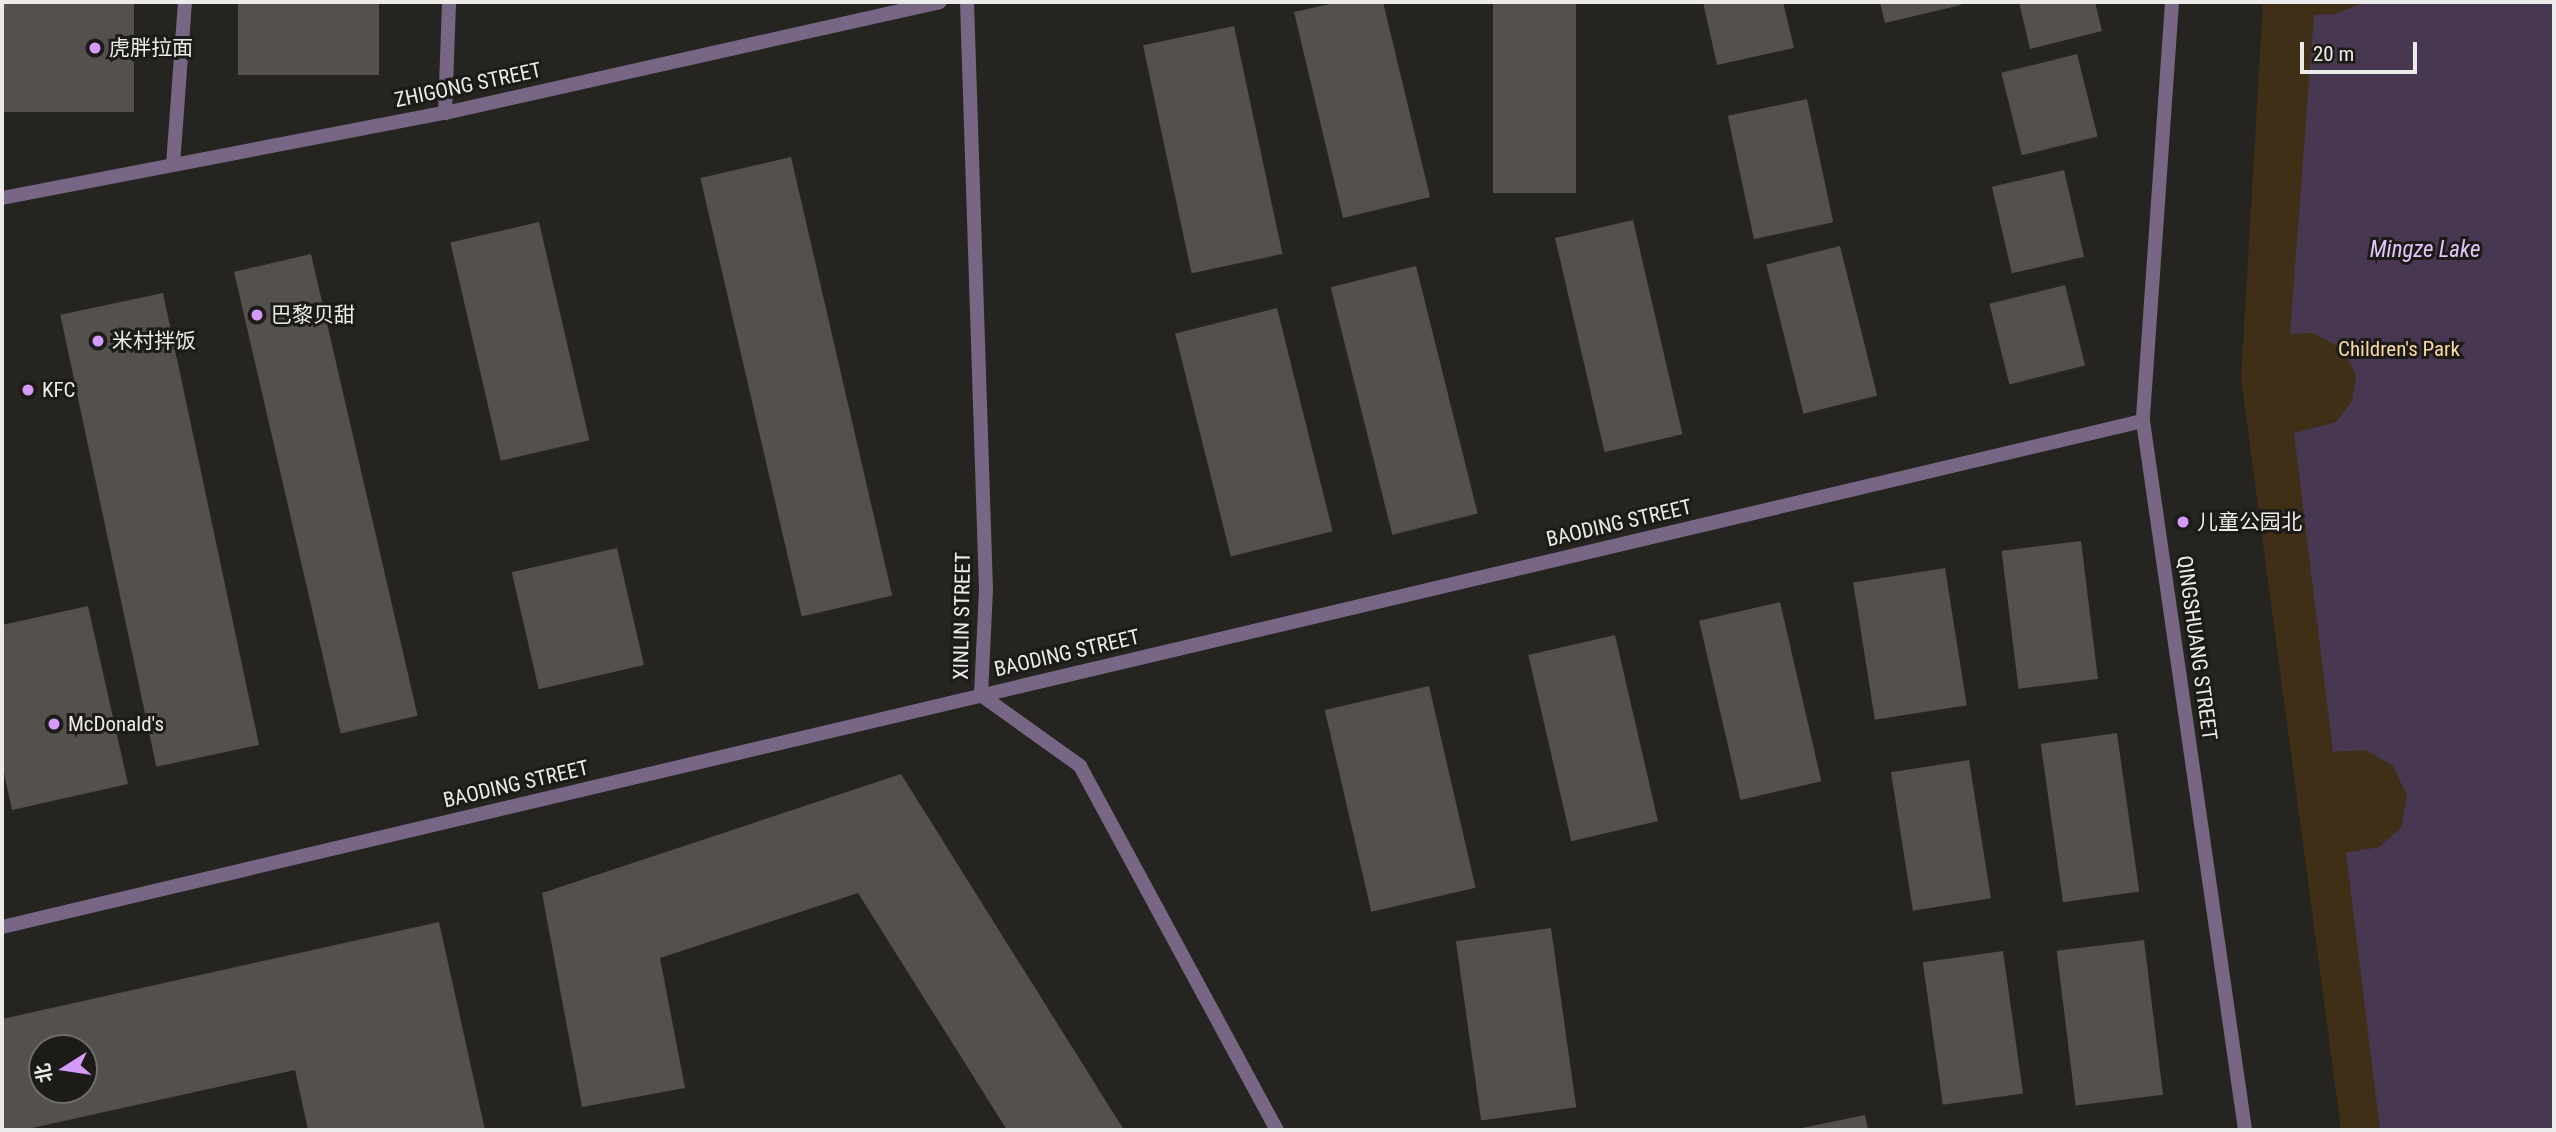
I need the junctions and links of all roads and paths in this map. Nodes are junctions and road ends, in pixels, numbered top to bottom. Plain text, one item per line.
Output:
1 (185, 2) edge
2 (449, 2) edge
3 (940, 2) edge
4 (967, 2) edge
5 (2172, 2) edge
6 (445, 113) junction
7 (173, 165) junction
8 (2, 198) edge
9 (2143, 421) junction
10 (981, 695) junction
11 (2, 927) edge
12 (1277, 1130) edge
13 (2245, 1130) edge

1 - 7 street
2 - 6 street
3 - 6 street, ZHIGONG STREET
4 - 10 street, XINLIN STREET
5 - 9 street, QINGSHUANG STREET
6 - 7 street, ZHIGONG STREET
7 - 8 street, ZHIGONG STREET
9 - 10 street, BAODING STREET
9 - 13 street, QINGSHUANG STREET
10 - 11 street, BAODING STREET
10 - 12 street, XINLIN STREET

